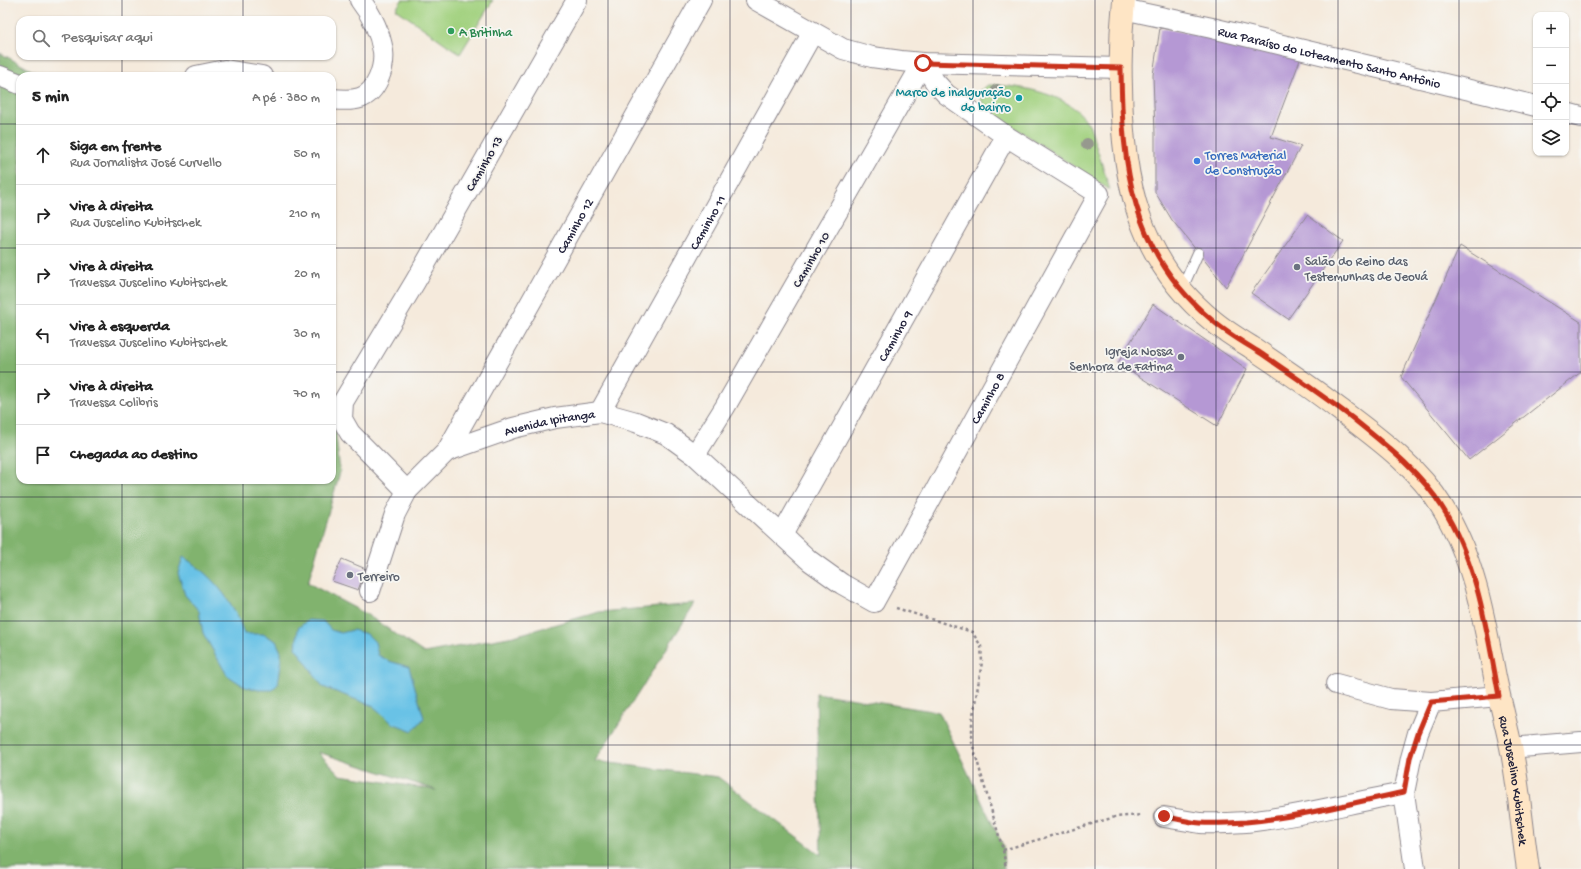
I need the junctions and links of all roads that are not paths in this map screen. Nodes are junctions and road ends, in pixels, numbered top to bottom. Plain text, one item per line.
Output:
1 (360, 0) edge
2 (577, 0) edge
3 (701, 0) edge
4 (756, 0) edge
5 (1124, 4) edge
6 (813, 32) junction
7 (923, 63) junction
8 (1121, 68) junction
9 (215, 72) edge
10 (237, 72) edge
11 (0, 76) edge
12 (16, 82) edge
13 (336, 99) edge
14 (1533, 105) edge
15 (1569, 115) edge
16 (1581, 117) edge
17 (1006, 136) junction
18 (1198, 254) dead end
19 (1181, 291) junction
20 (600, 412) junction
21 (447, 451) junction
22 (695, 455) junction
23 (407, 491) junction
24 (782, 535) junction
25 (370, 591) dead end
26 (874, 602) joint
27 (1336, 684) dead end
28 (1499, 696) junction
29 (1431, 702) junction
30 (1581, 742) edge
31 (1511, 748) junction
32 (1404, 792) junction
33 (1164, 816) road end
34 (1415, 869) edge
35 (1528, 869) edge

1 - 13 street
2 - 23 street, Caminho 13
3 - 21 street, Caminho 12
4 - 6 street
5 - 8 main road, Rua Juscelino Kubitschek
5 - 14 street, Rua Paraíso do Loteamento Santo Antônio
6 - 7 street
6 - 20 street, Caminho 11
7 - 8 street
7 - 17 street
7 - 22 street, Caminho 10
8 - 19 main road, Rua Juscelino Kubitschek
9 - 10 street
11 - 12 street
15 - 16 street
17 - 24 street, Caminho 9
17 - 26 street, Caminho 8
18 - 19 lane
19 - 28 main road, Rua Juscelino Kubitschek
20 - 21 street, Avenida Ipitanga
20 - 22 street, Avenida Ipitanga
21 - 23 street, Avenida Ipitanga
22 - 24 street, Avenida Ipitanga
23 - 25 street, Avenida Ipitanga
24 - 26 street, Avenida Ipitanga
27 - 29 street
28 - 29 street
28 - 31 main road, Rua Juscelino Kubitschek
29 - 32 street
30 - 31 street
31 - 35 main road, Rua Juscelino Kubitschek
32 - 33 street
32 - 34 street

